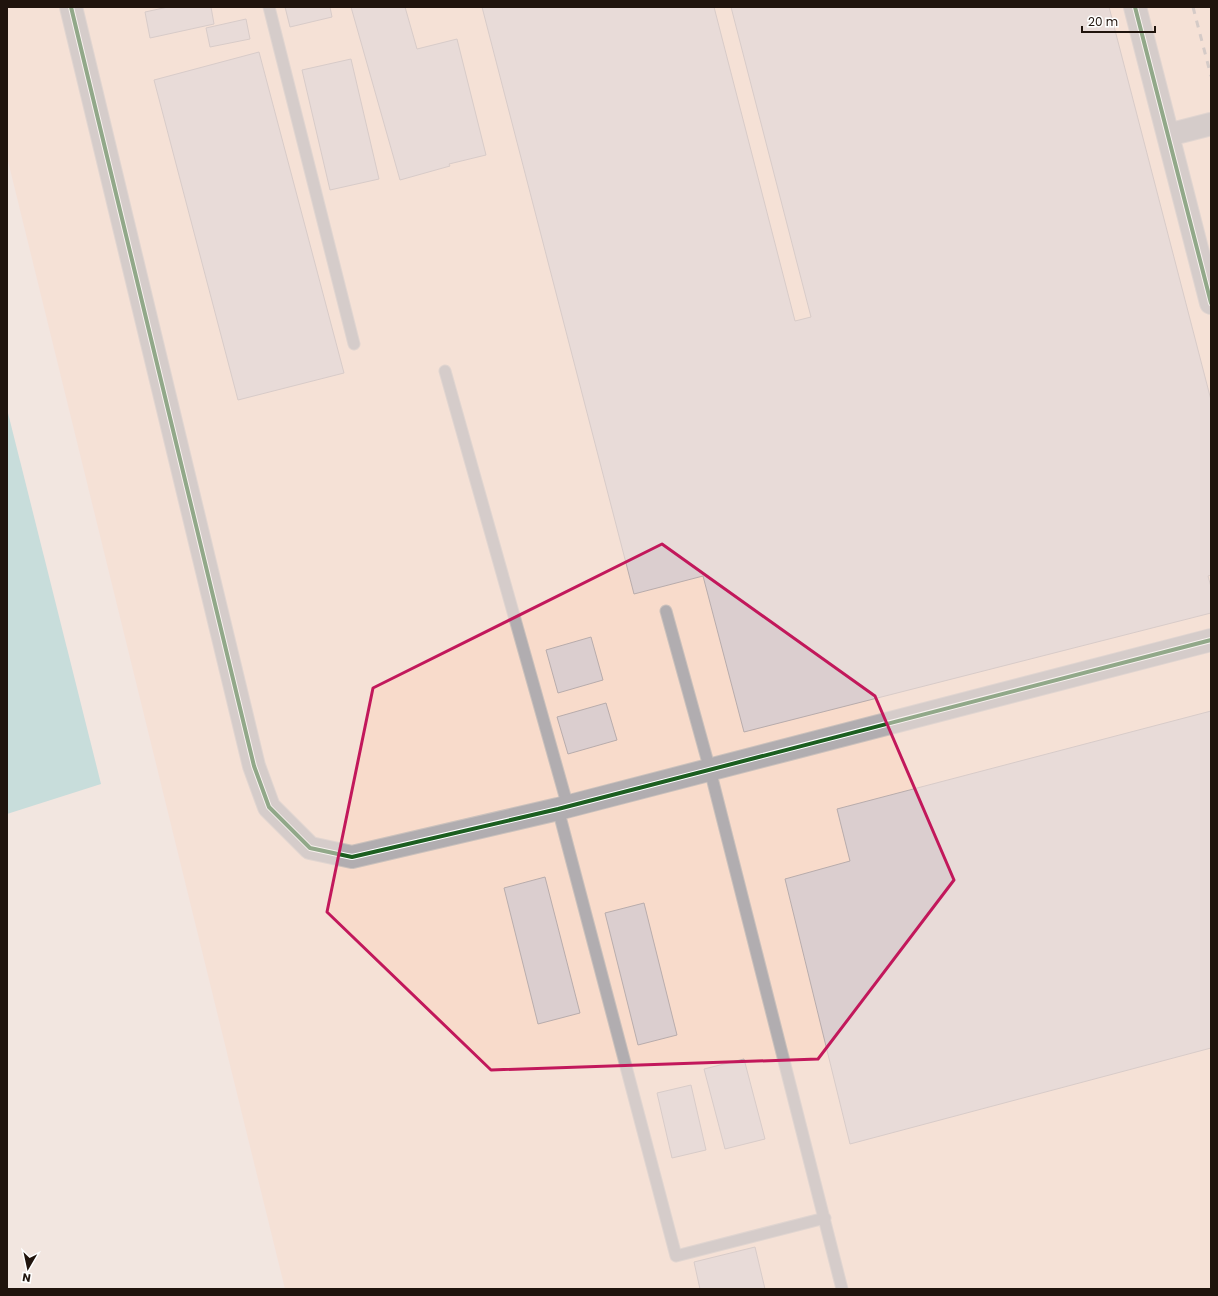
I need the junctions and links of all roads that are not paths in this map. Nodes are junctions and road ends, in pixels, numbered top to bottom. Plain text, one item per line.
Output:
1 (71, 7) edge
2 (268, 7) edge
3 (1135, 7) edge
4 (1211, 124) edge
5 (1168, 135) junction
6 (1211, 303) edge
7 (354, 344) dead end
8 (445, 371) dead end
9 (666, 611) dead end
10 (1211, 640) edge
11 (710, 770) junction
12 (563, 808) junction
13 (825, 1218) junction
14 (842, 1289) edge

1 - 12 street
2 - 7 lane
3 - 5 street
4 - 5 street
5 - 6 street
8 - 12 lane
9 - 11 lane
10 - 11 street
11 - 12 street
11 - 13 lane
12 - 13 lane
13 - 14 lane

